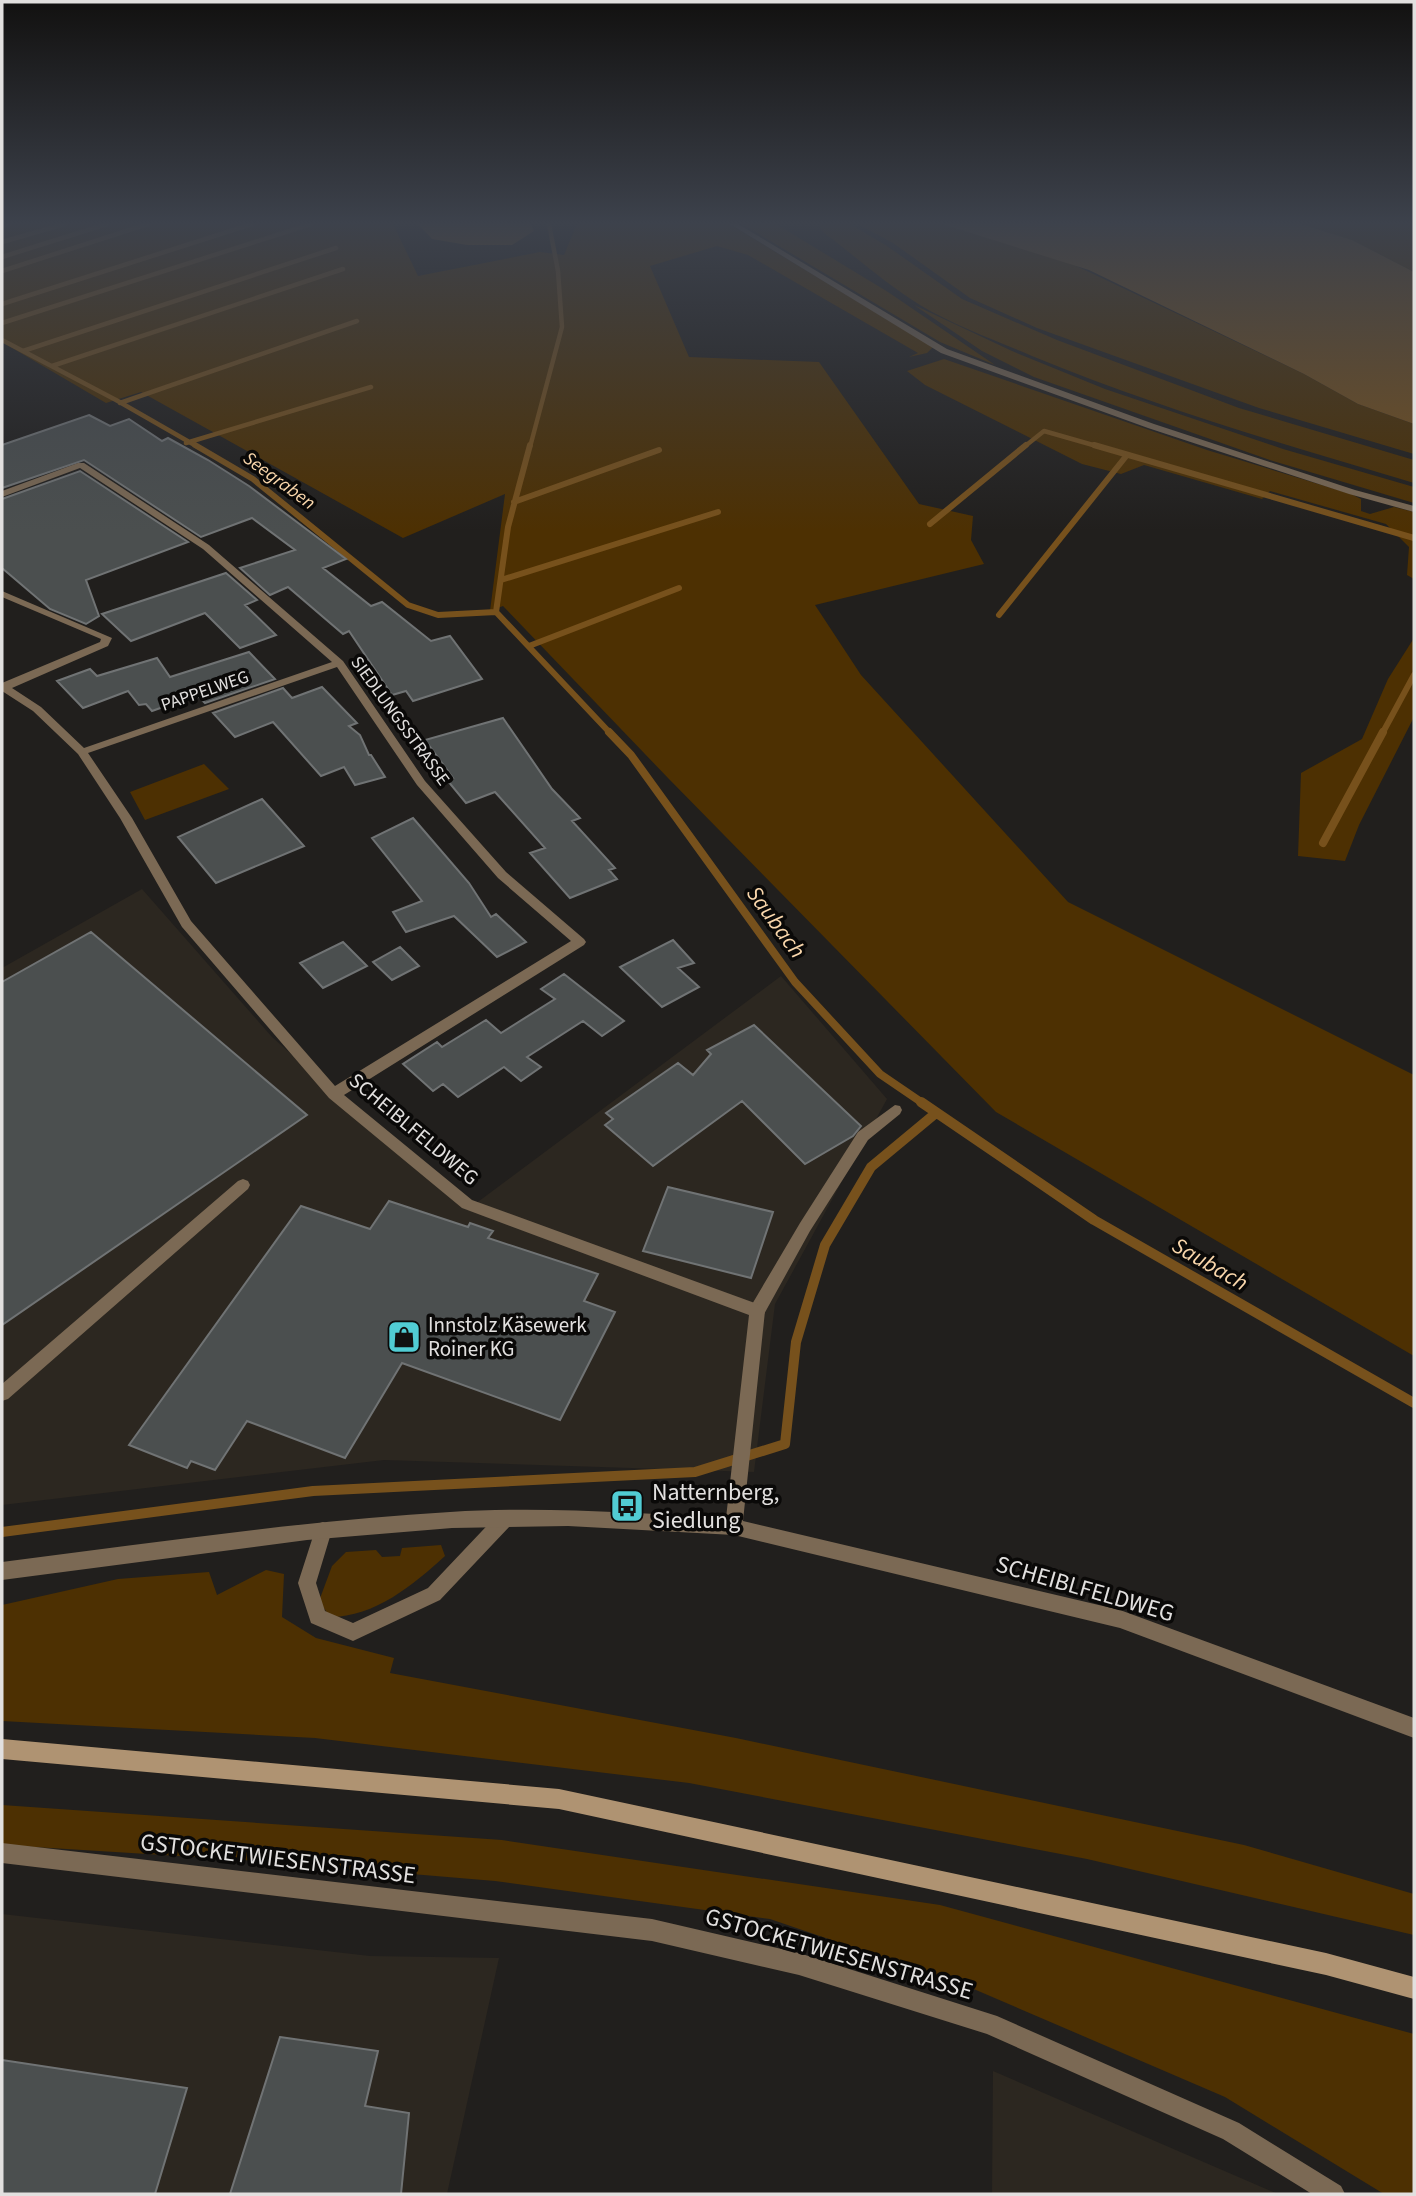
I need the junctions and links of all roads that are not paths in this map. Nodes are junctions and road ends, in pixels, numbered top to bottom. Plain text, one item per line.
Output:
1 (903, 326) edge
2 (2, 494) edge
3 (1414, 509) edge
4 (2, 594) edge
5 (339, 663) junction
6 (3, 686) edge
7 (82, 752) junction
8 (334, 1094) junction
9 (895, 1110) dead end
10 (243, 1185) dead end
11 (757, 1311) junction
12 (2, 1394) edge
13 (505, 1519) junction
14 (734, 1527) junction
15 (323, 1530) junction
16 (2, 1571) edge
17 (1414, 1728) edge
18 (2, 1749) edge
19 (2, 1853) edge
20 (1414, 1989) edge
21 (1333, 2194) edge

1 - 3 street
2 - 5 street, SIEDLUNGSSTRASSE
4 - 6 street
5 - 7 street, PAPPELWEG
5 - 8 street, SIEDLUNGSSTRASSE
6 - 7 street, SCHEIBLFELDWEG
7 - 8 street, SCHEIBLFELDWEG
8 - 11 street, SCHEIBLFELDWEG
9 - 11 street
10 - 12 street
11 - 14 street
13 - 14 street, SCHEIBLFELDWEG
13 - 15 street, SCHEIBLFELDWEG
13 - 15 street
14 - 17 street, SCHEIBLFELDWEG
15 - 16 street, SCHEIBLFELDWEG
18 - 20 main road
19 - 21 street, GSTOCKETWIESENSTRASSE

